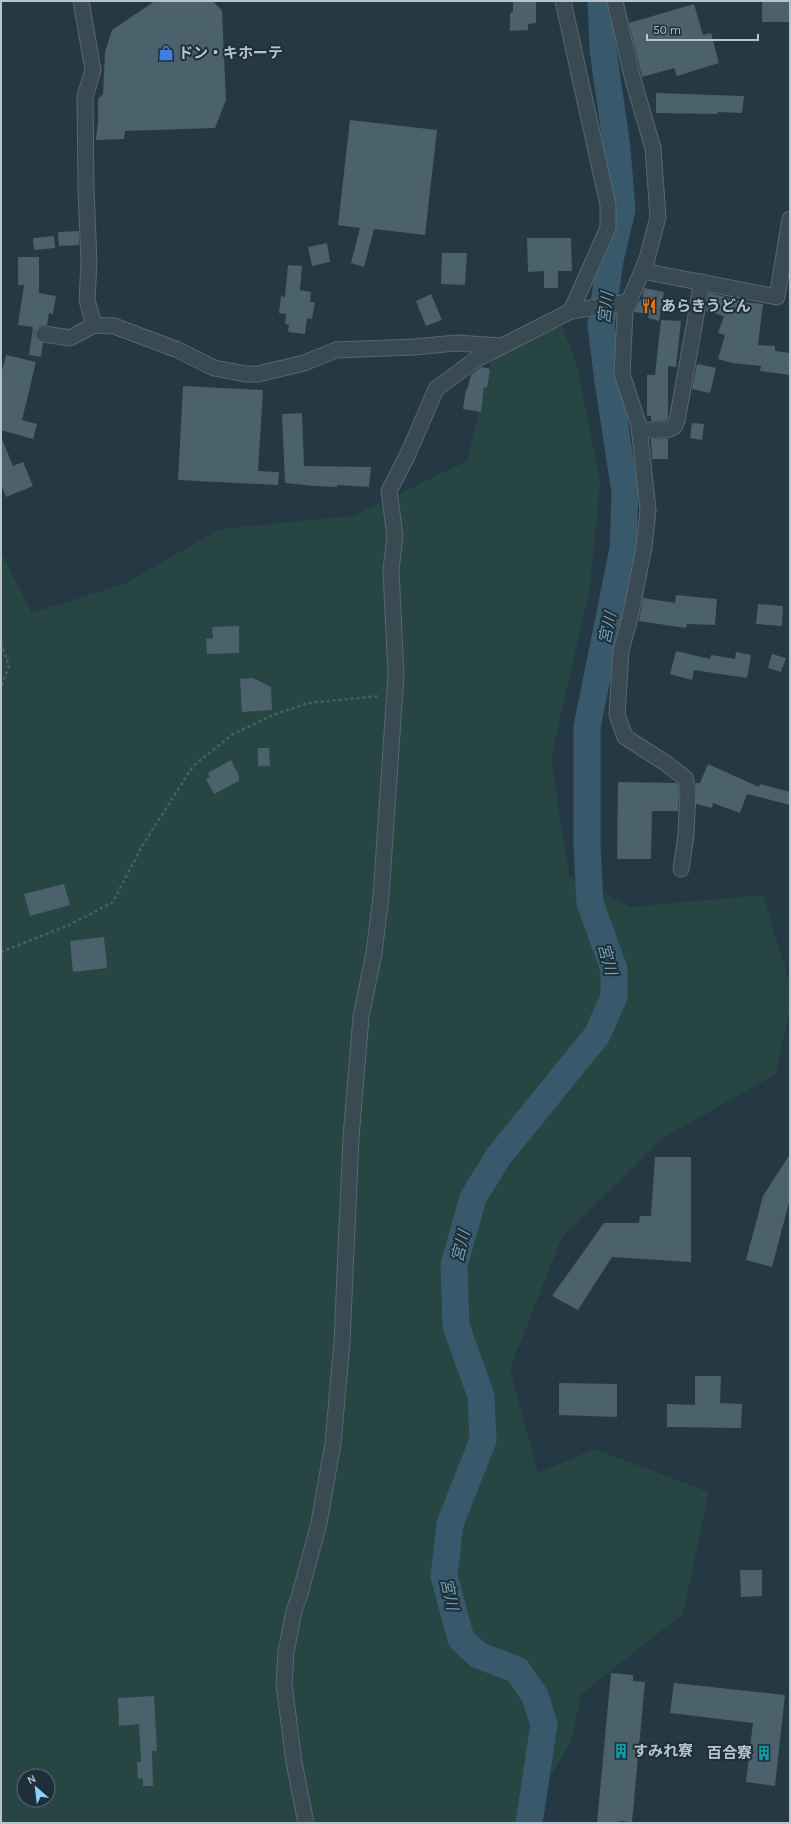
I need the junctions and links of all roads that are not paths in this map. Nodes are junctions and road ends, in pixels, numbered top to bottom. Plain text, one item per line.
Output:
1 (82, 1) edge
2 (563, 1) edge
3 (616, 1) edge
4 (790, 219) edge
5 (642, 271) junction
6 (702, 282) junction
7 (624, 302) junction
8 (575, 310) junction
9 (94, 325) junction
10 (44, 334) dead end
11 (502, 346) junction
12 (639, 430) junction
13 (681, 869) dead end
14 (306, 1823) edge

1 - 9 street
2 - 8 street
3 - 5 street
4 - 6 street
5 - 6 street
5 - 7 street
6 - 12 street
7 - 8 street
7 - 12 street
8 - 11 street
9 - 10 street
9 - 11 street
11 - 14 street
12 - 13 street

